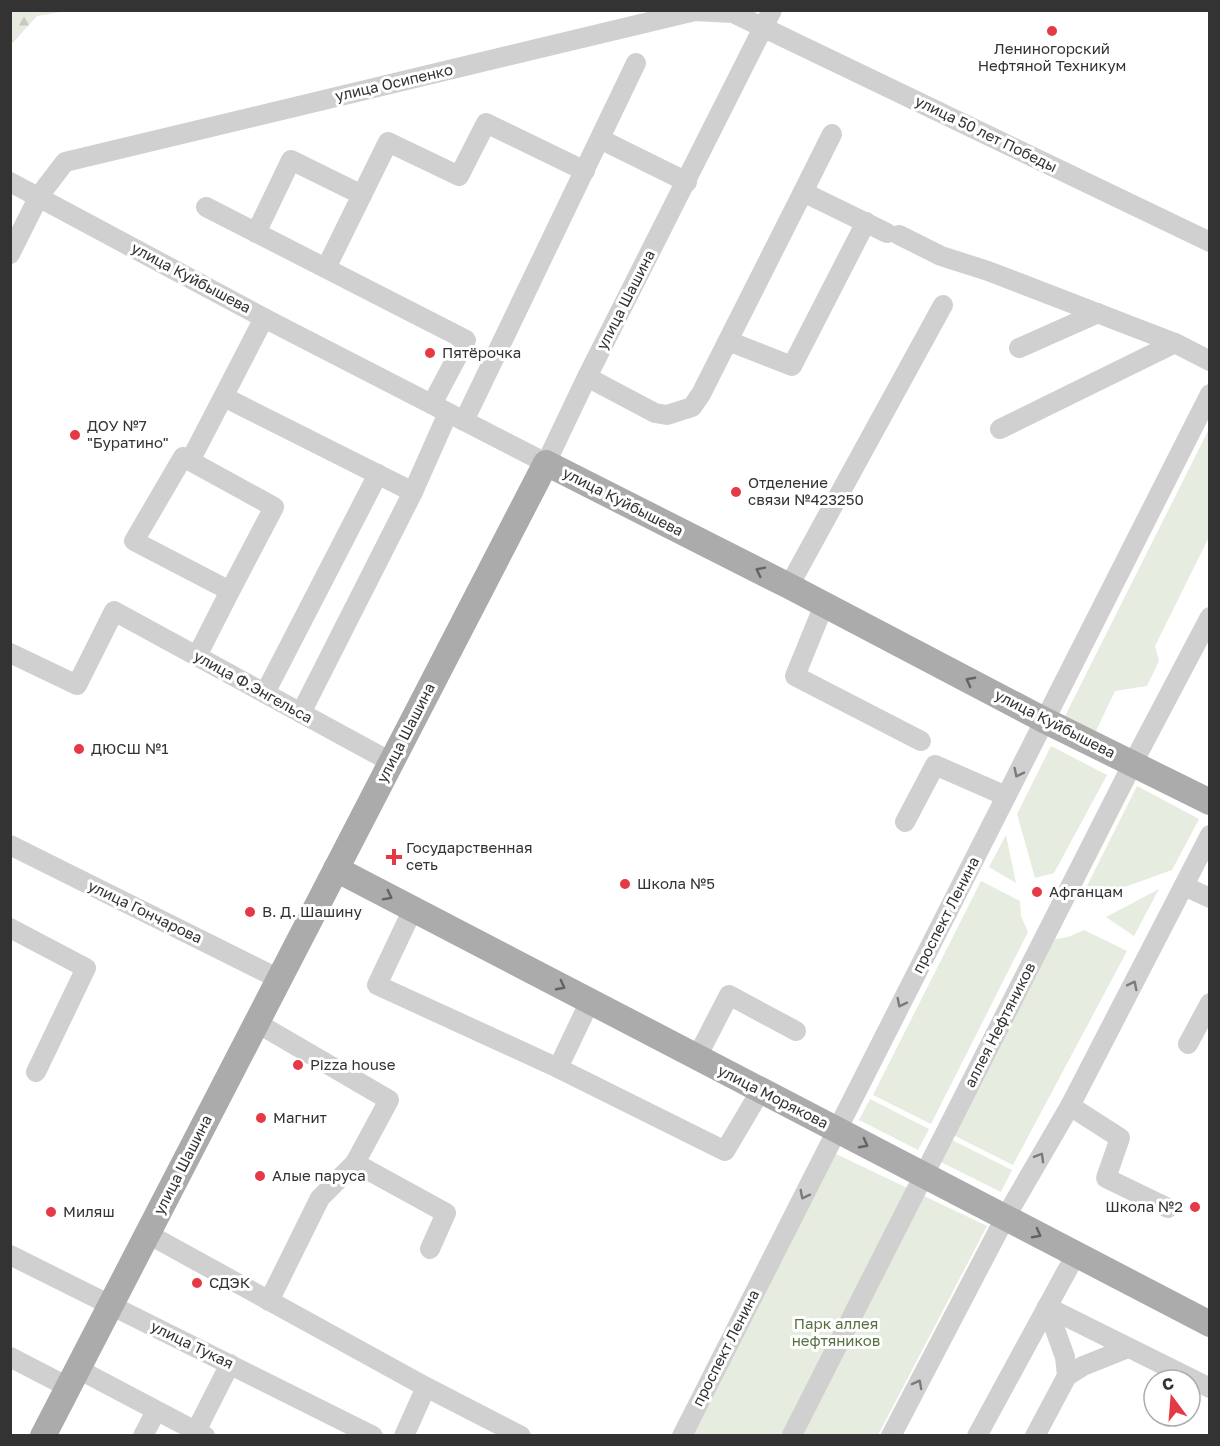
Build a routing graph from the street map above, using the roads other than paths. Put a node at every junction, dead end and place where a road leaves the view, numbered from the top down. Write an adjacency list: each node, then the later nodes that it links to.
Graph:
1 (767, 19): 7 (street, улица Шашина); 10 (street, улица Осипенко); 14 (street, улица 50 лет Победы)
2 (636, 63): 4 (street)
3 (832, 134): 8 (street)
4 (600, 139): 5 (street); 7 (street)
5 (585, 171): 9 (street); 27 (street)
6 (10, 182): 10 (street, улица Куйбышева)
7 (687, 182): 24 (street, улица Шашина)
8 (803, 192): 12 (street); 20 (street)
9 (362, 195): 13 (street); 16 (street)
10 (39, 196): 15 (street, улица Осипенко); 19 (street, улица Куйбышева)
11 (206, 207): 13 (street)
12 (866, 222): 18 (street); 20 (street)
13 (256, 233): 16 (street)
14 (1209, 242)
15 (10, 254)
16 (326, 268): 27 (street)
17 (944, 305): 33 (street)
18 (1098, 313): 21 (street); 22 (street)
19 (264, 318): 26 (street); 27 (street, улица Куйбышева)
20 (728, 341): 24 (street)
21 (1175, 343): 23 (street); 28 (street)
22 (1019, 348)
23 (1209, 361)
24 (587, 377): 30 (street, улица Шашина)
25 (1209, 394): 41 (street, проспект Ленина)
26 (224, 397): 29 (street); 31 (street)
27 (448, 412): 30 (street, улица Куйбышева); 32 (street)
28 (1000, 429)
29 (190, 461): 34 (street); 34 (street)
30 (546, 463): 33 (main road, улица Куйбышева, one-way to 30); 43 (main road, улица Шашина)
31 (378, 474): 32 (street); 39 (street)
32 (413, 492): 40 (street)
33 (789, 586): 35 (main road, улица Куйбышева)
34 (230, 591): 38 (street)
35 (824, 605): 41 (main road, улица Куйбышева, one-way to 35); 42 (street)
36 (1209, 617): 44 (street, аллея Нефтяников)
37 (10, 654): 38 (street, улица Ф.Энгельса)
38 (197, 656): 39 (street, улица Ф.Энгельса)
39 (265, 693): 40 (street, улица Ф.Энгельса)
40 (301, 713): 43 (street, улица Ф.Энгельса)
41 (1044, 720): 44 (main road, улица Куйбышева); 45 (street, проспект Ленина, one-way to 45)
42 (921, 741)
43 (391, 762): 50 (main road, улица Шашина)
44 (1133, 763): 46 (main road, улица Куйбышева); 68 (street, аллея Нефтяников)
45 (1006, 796): 47 (street); 66 (street, проспект Ленина, one-way to 66)
46 (1209, 802)
47 (905, 822)
48 (1209, 835): 51 (street)
49 (13, 851): 55 (street, улица Гончарова)
50 (336, 869): 53 (main road, улица Морякова, one-way to 53); 55 (main road, улица Шашина)
51 (1184, 886): 52 (street); 65 (street, one-way to 51)
52 (1209, 898)
53 (413, 909): 56 (main road, улица Морякова, one-way to 56); 62 (street)
54 (10, 928): 63 (street)
55 (279, 979): 58 (main road, улица Шашина)
56 (590, 1001): 61 (main road, улица Морякова); 62 (street)
57 (1209, 1003): 60 (street)
58 (257, 1023): 67 (street); 71 (main road, улица Шашина)
59 (796, 1031): 61 (street)
60 (1188, 1044)
61 (697, 1057): 64 (main road, улица Морякова)
62 (558, 1068): 64 (street)
63 (36, 1072)
64 (761, 1090): 66 (main road, улица Морякова)
65 (1070, 1106): 69 (street); 70 (street, one-way to 65)
66 (837, 1130): 68 (main road, улица Морякова, one-way to 68); 94 (street, проспект Ленина, one-way to 94)
67 (355, 1163): 72 (street); 75 (street)
68 (924, 1175): 70 (main road, улица Морякова); 88 (street, аллея Нефтяников)
69 (1168, 1208)
70 (1005, 1218): 73 (main road, улица Морякова, one-way to 73); 95 (street, one-way to 70)
71 (148, 1234): 75 (street); 76 (main road, улица Шашина)
72 (430, 1249)
73 (1076, 1254): 77 (street); 78 (main road, улица Морякова)
74 (10, 1255): 76 (street, улица Тукая)
75 (269, 1301): 84 (street)
76 (111, 1305): 81 (street, улица Тукая); 83 (main road, улица Шашина)
77 (1047, 1307): 79 (street); 82 (street); 96 (street)
78 (1209, 1324)
79 (1128, 1348): 82 (street); 85 (street)
80 (10, 1357): 83 (street)
81 (230, 1364): 87 (street); 91 (street, улица Тукая)
82 (1067, 1376): 97 (street)
83 (73, 1378): 86 (street); 89 (main road, улица Шашина)
84 (426, 1387): 92 (street); 93 (street)
85 (1209, 1388)
86 (156, 1411): 87 (street); 90 (street)
87 (201, 1433)
88 (792, 1435)
89 (43, 1436)
90 (143, 1436)
91 (373, 1436)
92 (404, 1436)
93 (521, 1436)
94 (682, 1436)
95 (891, 1436)
96 (977, 1436)
97 (1035, 1436)

